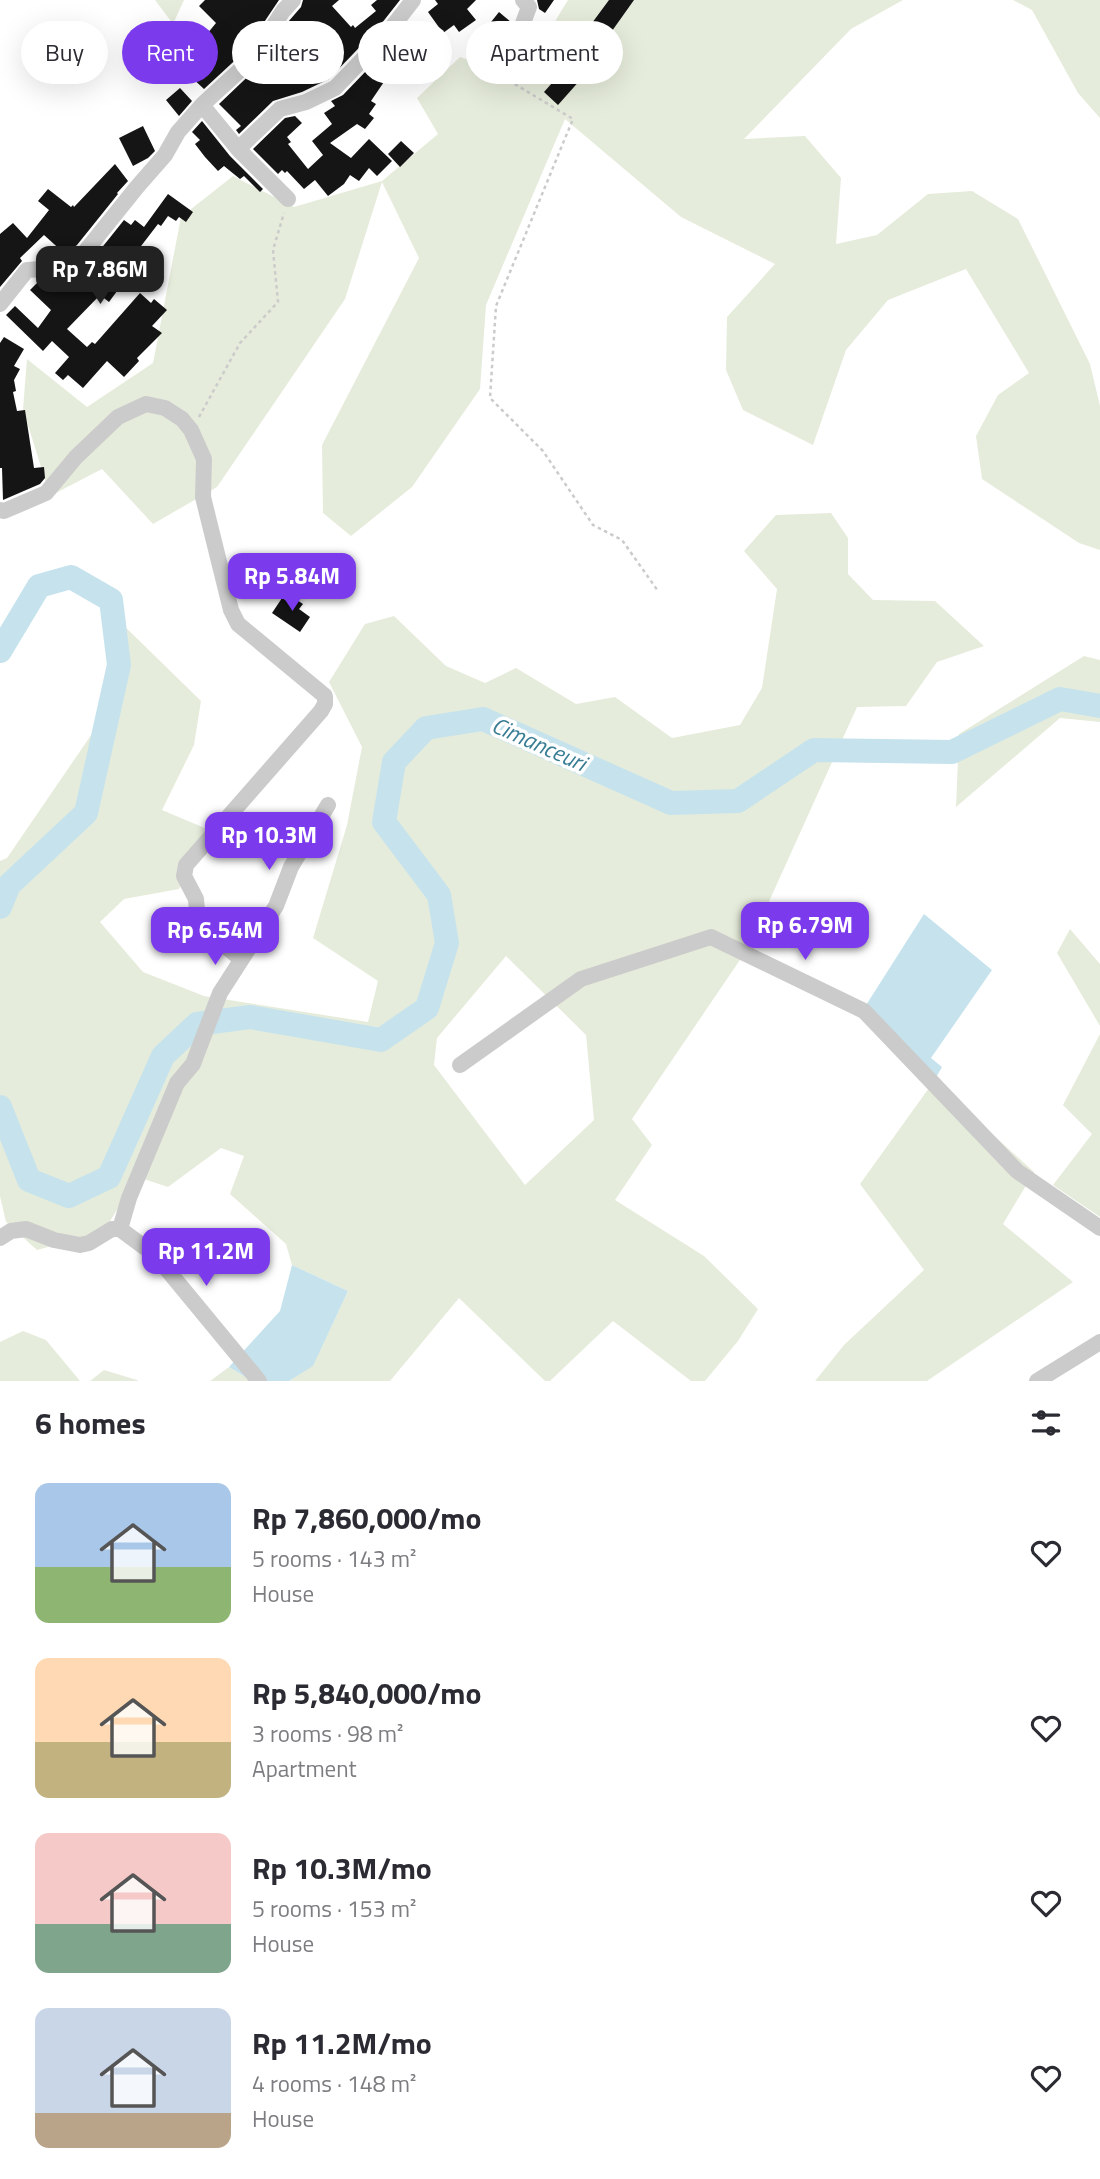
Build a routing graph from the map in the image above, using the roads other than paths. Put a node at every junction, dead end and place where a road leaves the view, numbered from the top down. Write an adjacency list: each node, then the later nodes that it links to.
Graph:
1 (293, 0): 5 (street)
2 (413, 0): 6 (street)
3 (523, 0): 4 (street)
4 (524, 21)
5 (202, 105): 6 (street); 8 (street)
6 (238, 149): 7 (street)
7 (288, 199)
8 (0, 304)
9 (0, 510): 11 (street)
10 (328, 805): 11 (street)
11 (241, 959): 13 (street)
12 (460, 1065): 14 (street)
13 (120, 1228): 15 (street); 17 (street)
14 (1100, 1228)
15 (4, 1229)
16 (1100, 1342): 18 (street)
17 (259, 1381)
18 (1037, 1381)

